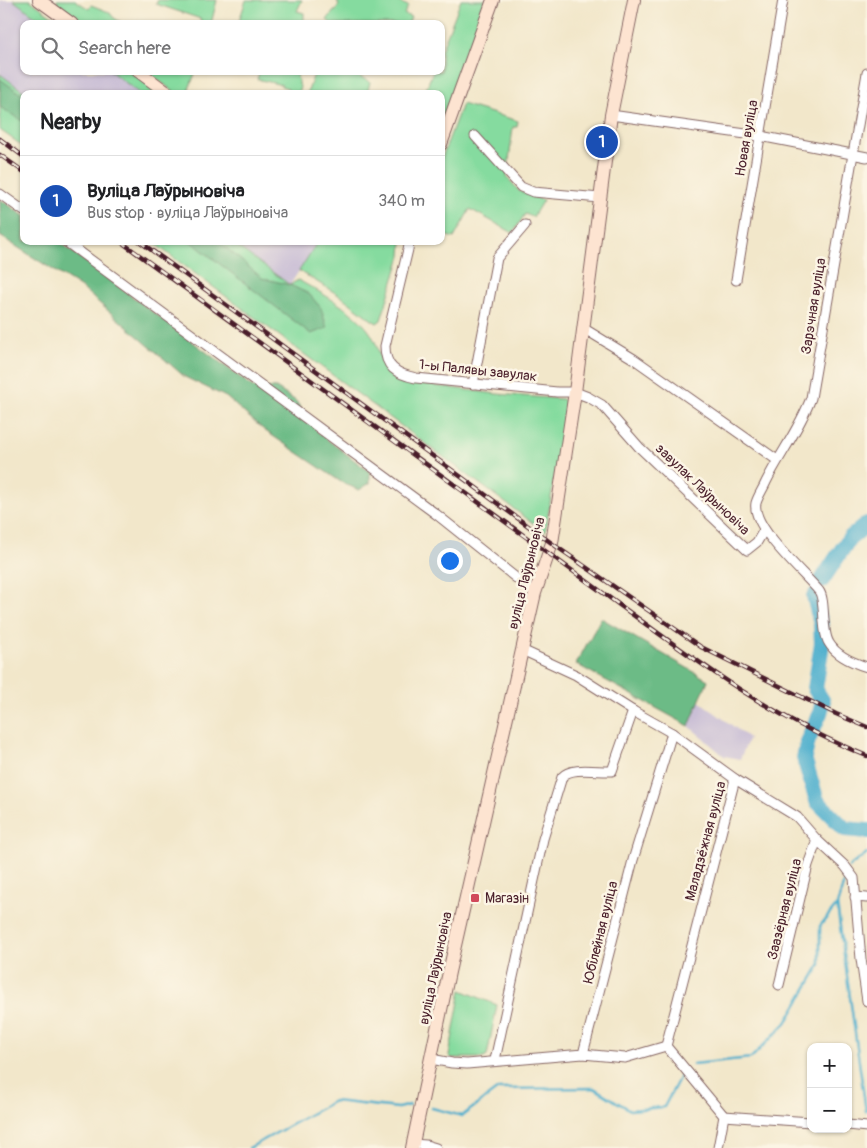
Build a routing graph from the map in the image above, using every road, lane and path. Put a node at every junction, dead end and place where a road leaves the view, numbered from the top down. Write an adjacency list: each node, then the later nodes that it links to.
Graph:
1 (39, 0): 5 (main road)
2 (493, 0): 10 (main road)
3 (634, 0): 9 (main road, вуліца Лаўрыновіча)
4 (783, 0): 12 (street, Новая вуліца)
5 (66, 20)
6 (867, 73): 13 (street, Зарэчная вуліца)
7 (143, 75): 8 (main road)
8 (164, 90)
9 (611, 114): 12 (street); 16 (main road, вуліца Лаўрыновіча)
10 (445, 133)
11 (475, 136): 16 (street)
12 (760, 136): 13 (street); 21 (street, Новая вуліца)
13 (853, 154): 14 (street); 25 (street, Зарэчная вуліца)
14 (867, 157)
15 (0, 194): 17 (street)
16 (600, 198): 22 (main road, вуліца Лаўрыновіча)
17 (20, 208)
18 (524, 225): 23 (street)
19 (70, 245): 27 (street)
20 (409, 245): 23 (street, 1-ы Палявы завулак)
21 (736, 280)
22 (583, 328): 24 (main road, вуліца Лаўрыновіча); 25 (street)
23 (473, 384): 24 (street, 1-ы Палявы завулак)
24 (575, 392): 26 (street, завулак Лаўрыновіча); 27 (main road, вуліца Лаўрыновіча)
25 (777, 460): 26 (street, Зарэчная вуліца)
26 (764, 530): 29 (street, завулак Лаўрыновіча)
27 (535, 593): 28 (main road, вуліца Лаўрыновіча)
28 (522, 650): 30 (street); 40 (main road, вуліца Лаўрыновіча)
29 (867, 667)
30 (633, 711): 31 (street); 41 (street)
31 (672, 733): 32 (street); 39 (street, Юбілейная вуліца)
32 (735, 779): 33 (street, Маладзёжная вуліца); 38 (street, Маладзёжная вуліца)
33 (817, 840): 34 (street, Маладзёжная вуліца); 36 (street, Заазёрная вуліца)
34 (855, 897): 35 (street); 37 (street)
35 (867, 898)
36 (779, 984)
37 (867, 1001)
38 (666, 1046): 39 (street); 42 (street)
39 (583, 1054): 41 (street)
40 (430, 1059): 41 (street); 46 (main road, вуліца Лаўрыновіча)
41 (495, 1060)
42 (724, 1116): 43 (street); 48 (street)
43 (807, 1122)
44 (852, 1125): 45 (street)
45 (867, 1127)
46 (412, 1146): 47 (street)
47 (436, 1148)
48 (718, 1148)

